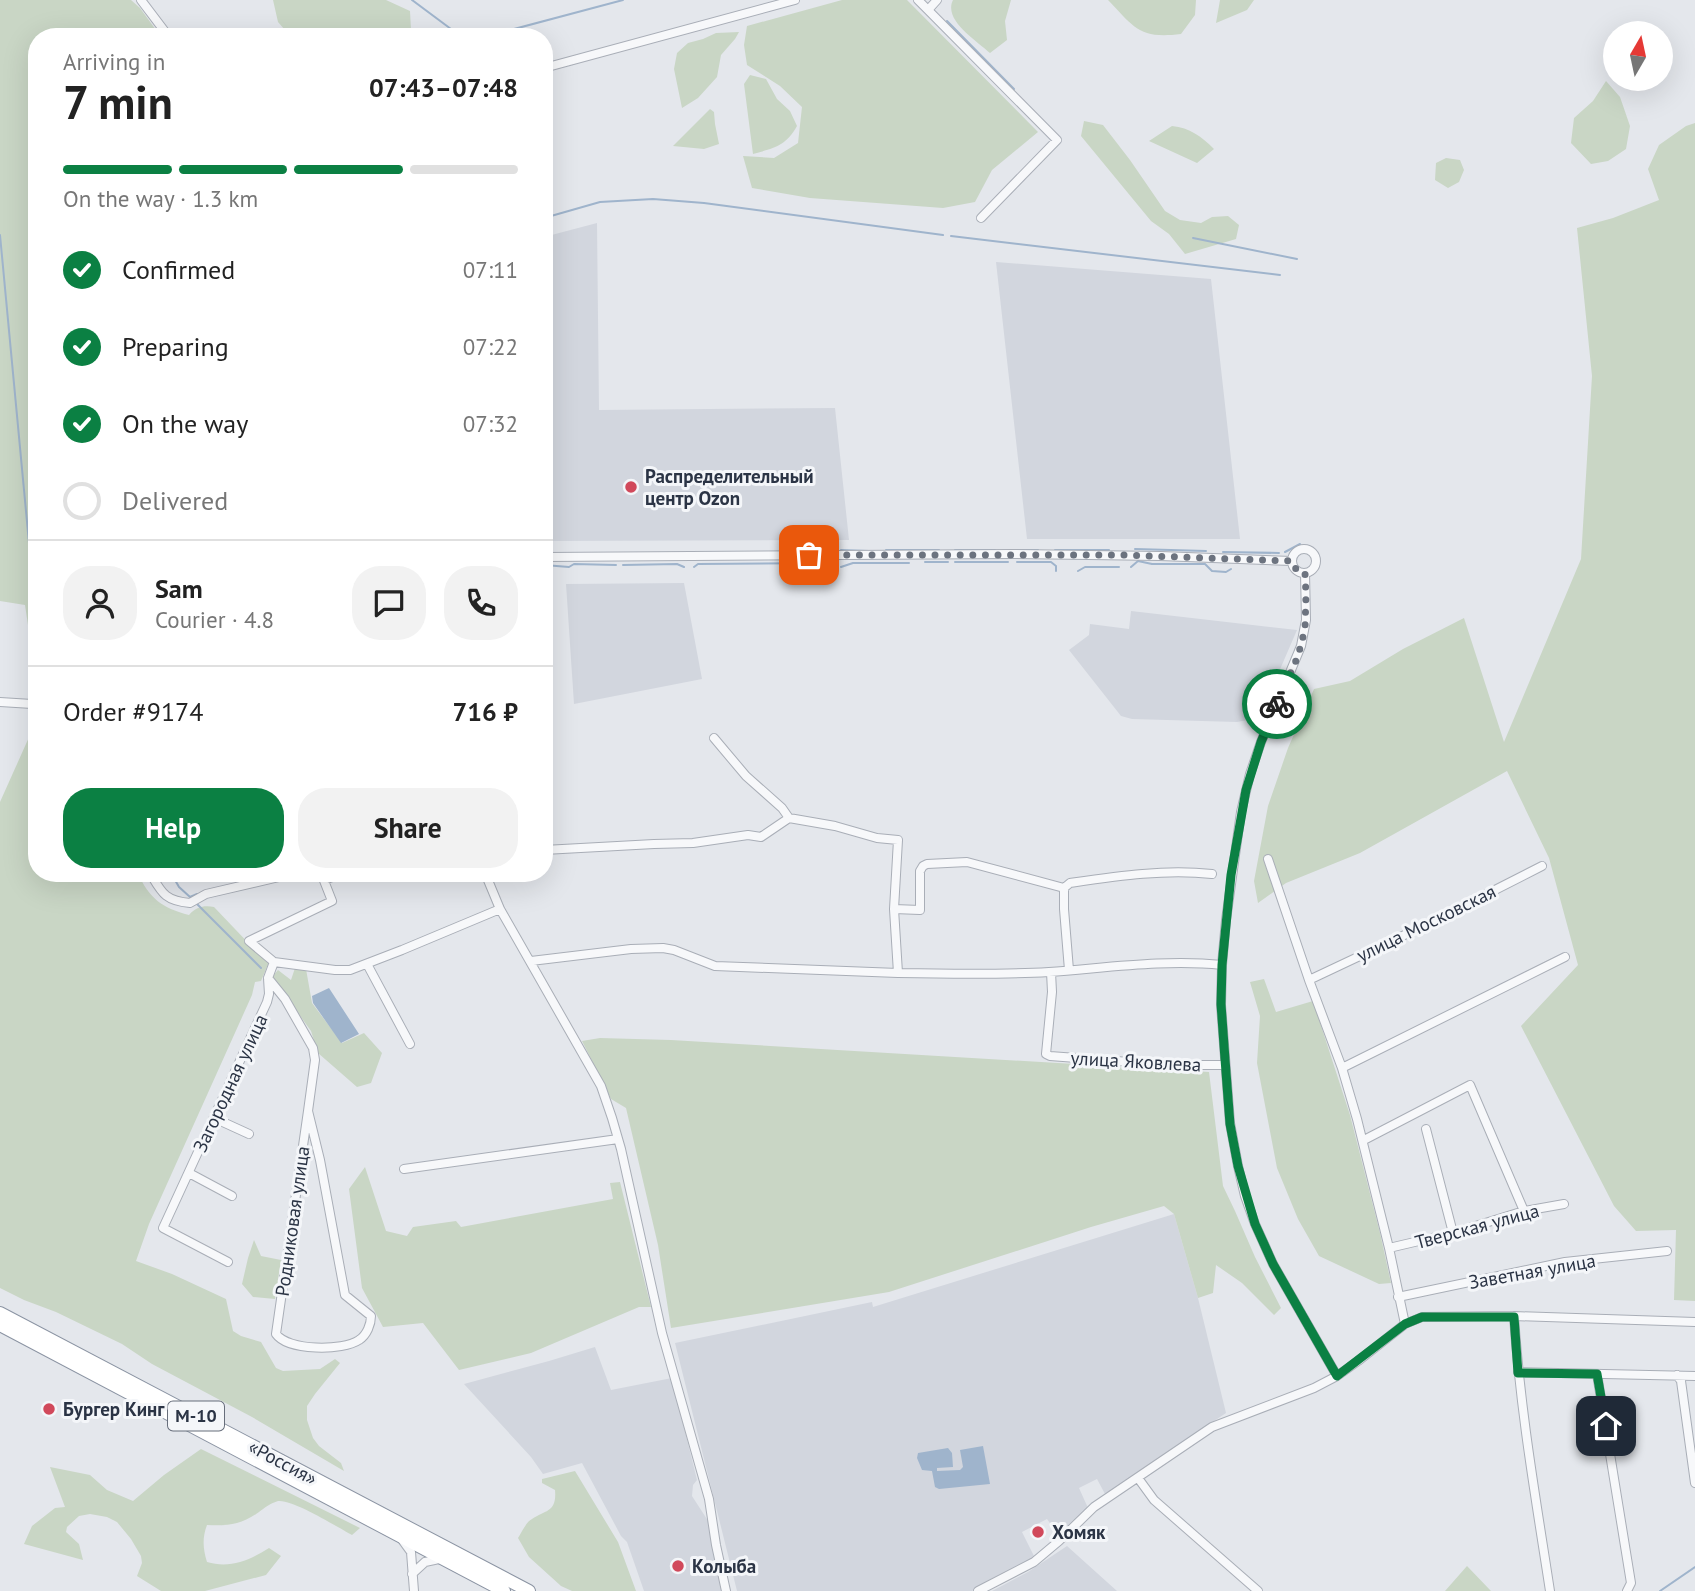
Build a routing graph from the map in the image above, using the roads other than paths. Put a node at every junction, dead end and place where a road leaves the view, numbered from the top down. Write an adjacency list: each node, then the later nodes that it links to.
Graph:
1 (141, 0): 6 (street)
2 (795, 0): 7 (street)
3 (918, 0): 5 (street)
4 (937, 0): 5 (street)
5 (928, 9): 8 (street)
6 (162, 28)
7 (553, 66)
8 (981, 218)
9 (1310, 539): 10 (street)
10 (1306, 550): 12 (street); 13 (street)
11 (553, 557): 12 (street)
12 (1292, 561): 15 (street)
13 (1316, 561): 14 (street); 15 (street)
14 (1325, 562)
15 (1305, 573): 35 (street)
16 (0, 702): 17 (street)
17 (28, 704)
18 (714, 737): 19 (street)
19 (789, 818): 20 (street); 30 (street)
20 (553, 850)
21 (1268, 859): 40 (street)
22 (1542, 866): 40 (street, улица Московская)
23 (1212, 874): 28 (street)
24 (155, 882): 25 (street)
25 (257, 882)
26 (325, 882): 33 (street)
27 (489, 882): 29 (street)
28 (1064, 888): 30 (street); 36 (street)
29 (500, 908): 32 (street); 34 (street)
30 (894, 909): 38 (street)
31 (1565, 957): 43 (street)
32 (531, 961): 38 (street); 48 (street)
33 (274, 962): 34 (street); 39 (street, Загородная улица)
34 (367, 964): 41 (street)
35 (1222, 965): 36 (street); 42 (street)
36 (1069, 970): 37 (street)
37 (1051, 972): 38 (street); 42 (street, улица Яковлева)
38 (898, 973)
39 (268, 978): 44 (street, Родниковая улица); 45 (street, Загородная улица)
40 (1309, 980): 43 (street)
41 (410, 1044)
42 (1225, 1065): 68 (street)
43 (1342, 1068): 49 (street)
44 (308, 1111): 44 (street, Родниковая улица)
45 (214, 1118): 47 (street); 51 (street, Загородная улица)
46 (1426, 1129): 55 (street)
47 (249, 1134)
48 (618, 1139): 50 (street); 79 (street)
49 (1364, 1140): 54 (street); 56 (street)
50 (404, 1169)
51 (189, 1173): 52 (street); 58 (street, Загородная улица)
52 (232, 1196)
53 (1564, 1204): 54 (street, Тверская улица)
54 (1524, 1211): 55 (street, Тверская улица)
55 (1453, 1233): 56 (street, Тверская улица)
56 (1389, 1248): 59 (street)
57 (1667, 1251): 59 (street, Заветная улица)
58 (228, 1262)
59 (1398, 1297): 63 (street)
60 (0, 1313): 78 (highway, «Россия» / М-10)
61 (1514, 1317): 62 (street); 63 (street); 65 (street)
62 (1695, 1322)
63 (1405, 1324): 68 (street)
64 (0, 1325): 72 (highway, «Россия» / М-10)
65 (1518, 1373): 66 (street); 82 (street)
66 (1597, 1374): 67 (street); 75 (street)
67 (1677, 1375): 69 (street); 71 (street)
68 (1337, 1376): 70 (street)
69 (1695, 1376)
70 (1138, 1478): 80 (street); 81 (street)
71 (1695, 1483)
72 (396, 1534): 73 (highway, «Россия» / М-10); 74 (street)
73 (446, 1561): 74 (street); 77 (highway, «Россия» / М-10)
74 (412, 1574): 76 (street)
75 (1629, 1587)
76 (414, 1591)
77 (504, 1591)
78 (529, 1591)
79 (726, 1591)
80 (978, 1591)
81 (1258, 1591)
82 (1550, 1591)

